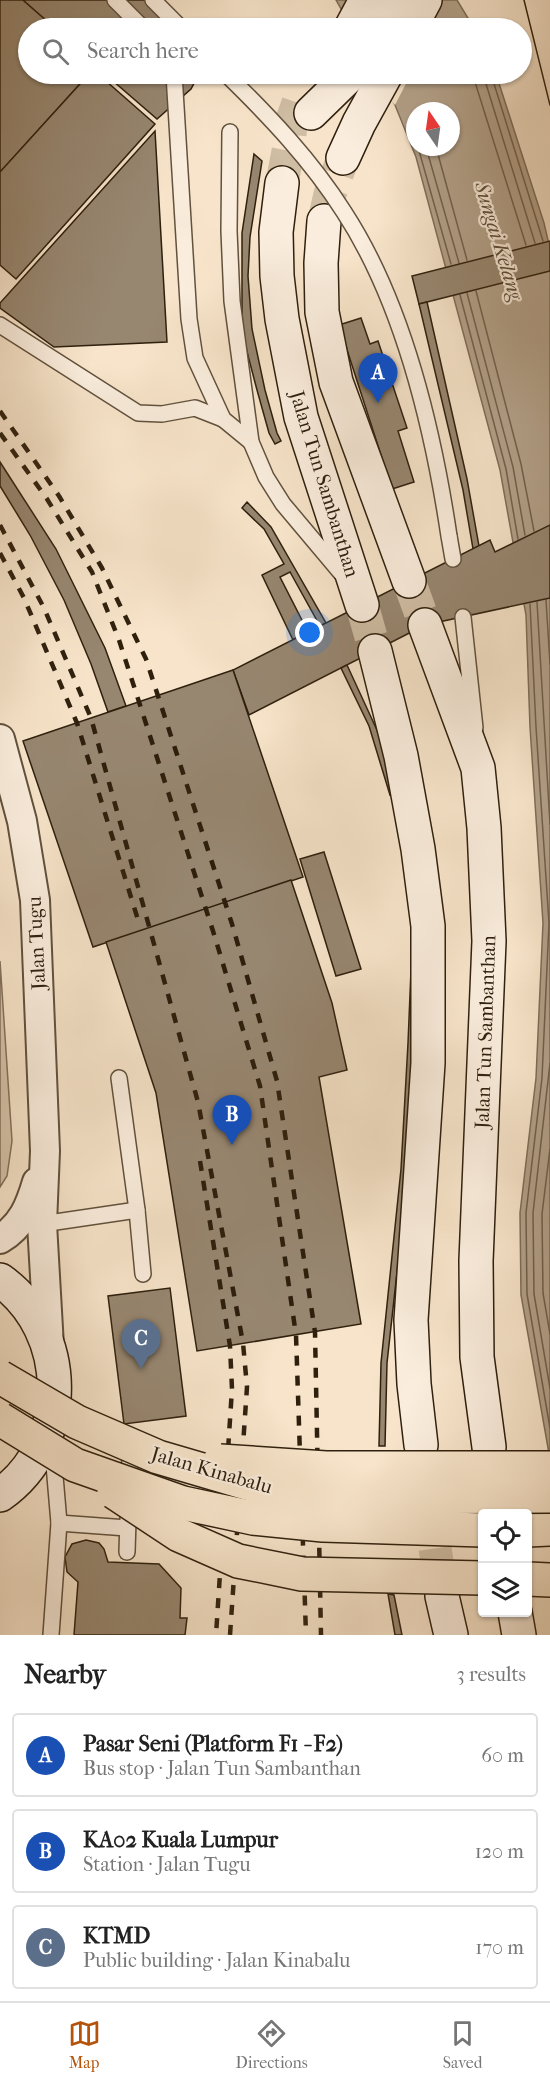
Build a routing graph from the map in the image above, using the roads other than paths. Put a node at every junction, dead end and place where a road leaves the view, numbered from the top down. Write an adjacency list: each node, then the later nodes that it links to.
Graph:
1 (115, 0): 6 (lane)
2 (153, 0): 7 (lane)
3 (366, 0): 8 (main road)
4 (399, 0): 9 (main road)
5 (424, 0): 10 (main road)
6 (133, 18)
7 (171, 18)
8 (356, 18)
9 (387, 18)
10 (415, 18)
11 (175, 84): 21 (lane)
12 (236, 84): 23 (lane, bridge)
13 (309, 84): 14 (main road)
14 (360, 84)
15 (370, 84): 17 (main road)
16 (224, 135): 22 (lane)
17 (343, 158)
18 (282, 183): 25 (main road, Jalan Tun Sambanthan)
19 (324, 221): 24 (main road, Jalan Tun Sambanthan)
20 (0, 325): 21 (lane)
21 (223, 419): 22 (lane)
22 (251, 442): 25 (lane)
23 (453, 559)
24 (409, 581)
25 (362, 600)
26 (463, 617): 30 (lane)
27 (425, 626): 30 (main road, Jalan Tun Sambanthan)
28 (375, 651): 42 (main road)
29 (0, 739): 32 (street, Jalan Tugu)
30 (478, 768): 43 (main road, Jalan Tun Sambanthan)
31 (118, 1078): 33 (lane)
32 (45, 1151): 34 (street, Jalan Tugu); 35 (street, Jalan Tugu)
33 (136, 1210): 34 (lane); 36 (lane)
34 (42, 1224): 38 (street, Jalan Tugu)
35 (0, 1239)
36 (143, 1274)
37 (0, 1280): 38 (main road)
38 (50, 1348): 41 (main road)
39 (0, 1377): 44 (highway, Jalan Kinabalu, bridge)
40 (0, 1419): 45 (highway, Jalan Kinabalu, bridge)
41 (51, 1424): 47 (main road); 49 (lane)
42 (421, 1446)
43 (489, 1448)
44 (144, 1456): 46 (highway, bridge); 48 (highway, Jalan Kinabalu, bridge); 50 (lane)
45 (75, 1465): 51 (highway, Jalan Kinabalu, bridge); 55 (highway, bridge)
46 (550, 1468)
47 (0, 1495)
48 (550, 1496)
49 (59, 1523): 50 (lane); 59 (lane)
50 (128, 1528): 54 (lane)
51 (478, 1530)
52 (532, 1530): 53 (highway)
53 (550, 1530)
54 (126, 1552)
55 (478, 1578)
56 (532, 1579): 57 (highway)
57 (550, 1580)
58 (516, 1617): 60 (main road)
59 (51, 1635)
60 (519, 1635)

